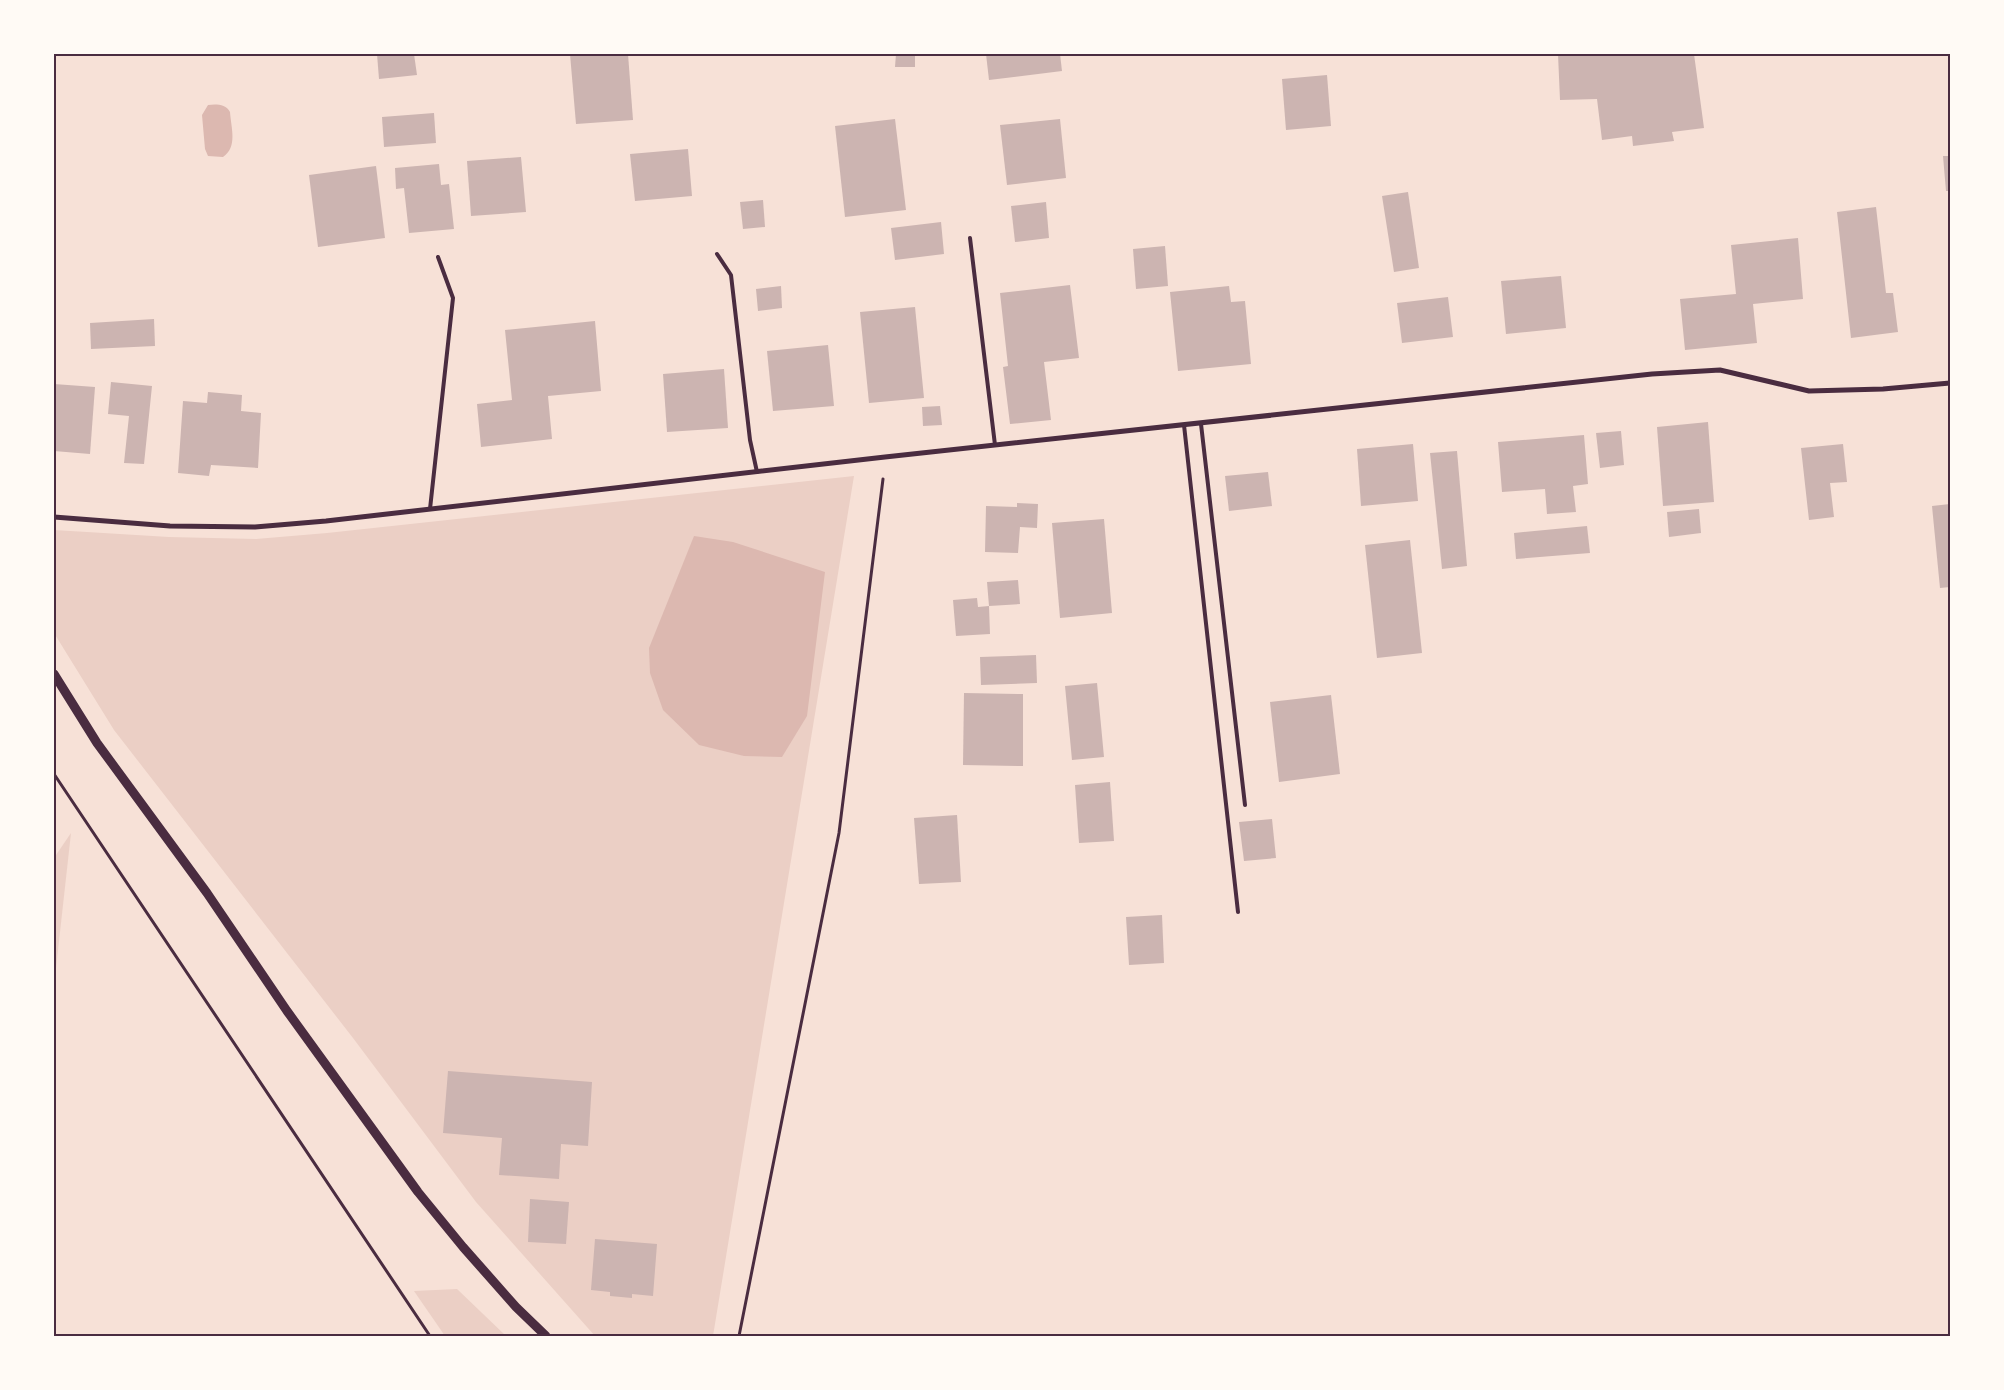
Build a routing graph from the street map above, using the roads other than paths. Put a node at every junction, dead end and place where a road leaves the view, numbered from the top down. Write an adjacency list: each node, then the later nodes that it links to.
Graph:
1 (970, 238): 7 (lane)
2 (717, 254): 8 (lane)
3 (438, 257): 9 (lane)
4 (1950, 383): 5 (street)
5 (1201, 424): 6 (street); 12 (lane)
6 (1184, 425): 7 (street); 13 (lane)
7 (995, 445): 8 (street)
8 (757, 472): 9 (street)
9 (430, 509): 10 (street)
10 (54, 517)
11 (54, 674): 14 (street)
12 (1245, 805)
13 (1238, 912)
14 (546, 1336)

